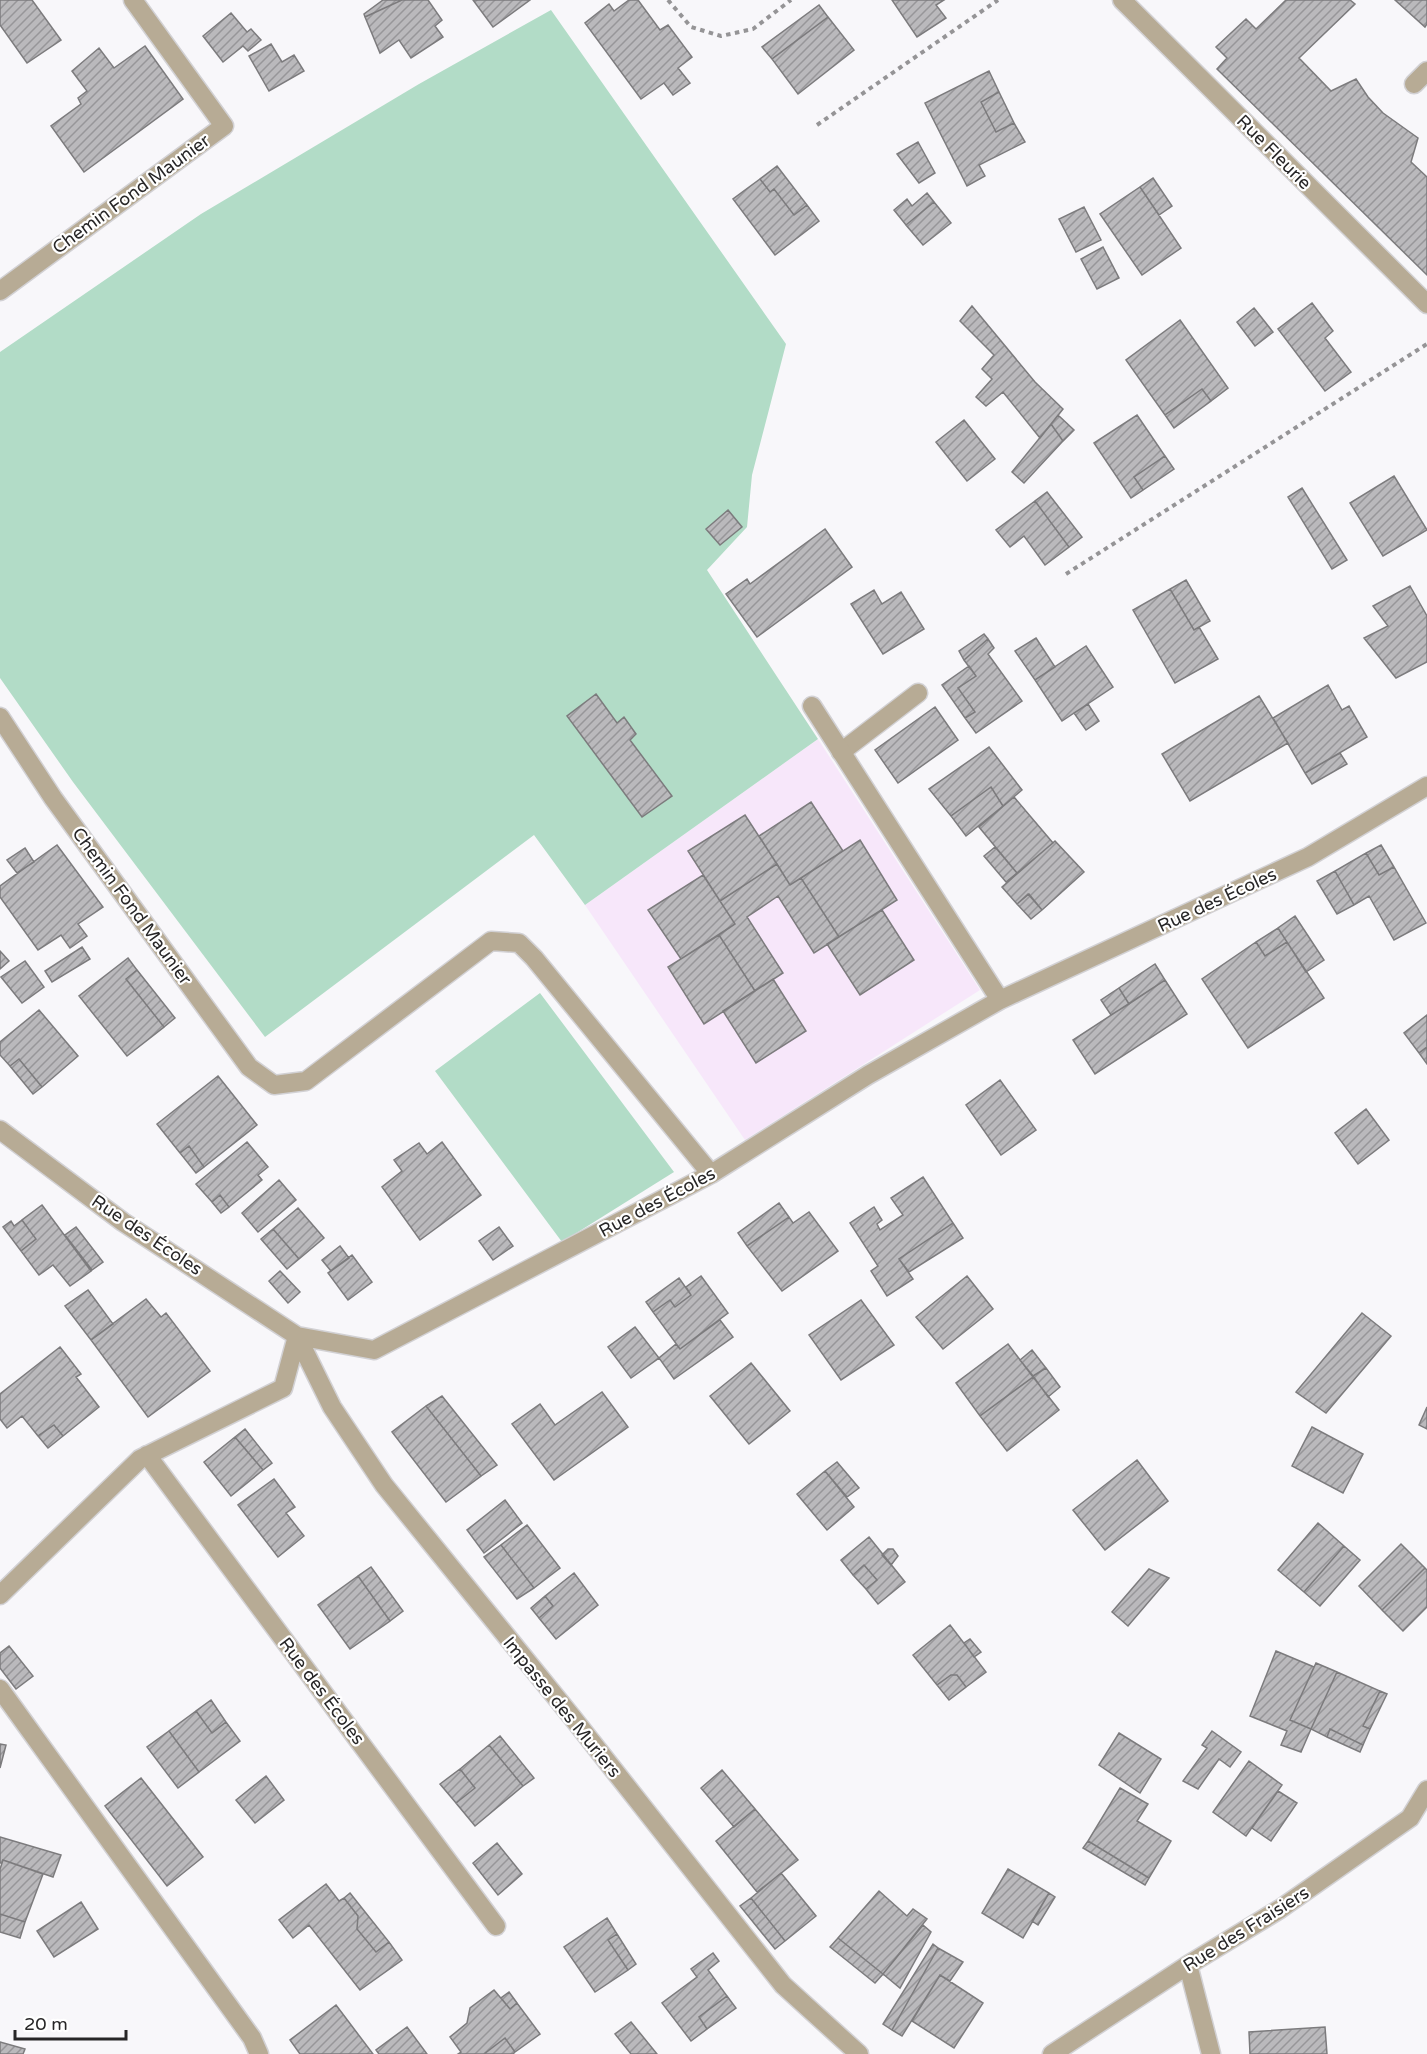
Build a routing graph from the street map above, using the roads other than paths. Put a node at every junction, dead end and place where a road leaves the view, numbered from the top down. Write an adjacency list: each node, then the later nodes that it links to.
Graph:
1 (133, 0): 5 (street, Chemin Fond Maunier)
2 (1122, 0): 6 (street, Rue Fleurie)
3 (1427, 70): 4 (street)
4 (1414, 84)
5 (0, 291)
6 (1427, 304)
7 (918, 693): 10 (street)
8 (812, 706): 10 (street)
9 (0, 717): 14 (street, Chemin Fond Maunier)
10 (841, 752): 12 (street)
11 (1427, 786): 12 (street, Rue des Écoles)
12 (999, 1000): 14 (street, Rue des Écoles)
13 (0, 1130): 15 (street, Rue des Écoles)
14 (711, 1174): 15 (street, Rue des Écoles)
15 (297, 1336): 16 (street); 23 (street, Impasse des Muriers)
16 (147, 1455): 17 (street); 20 (street, Rue des Écoles)
17 (0, 1595)
18 (0, 1689): 22 (street)
19 (1427, 1790): 21 (street, Rue des Fraisiers)
20 (496, 1926)
21 (1188, 1965): 24 (street, Rue des Fraisiers); 25 (street)
22 (259, 2054)
23 (860, 2054)
24 (1052, 2054)
25 (1210, 2054)

